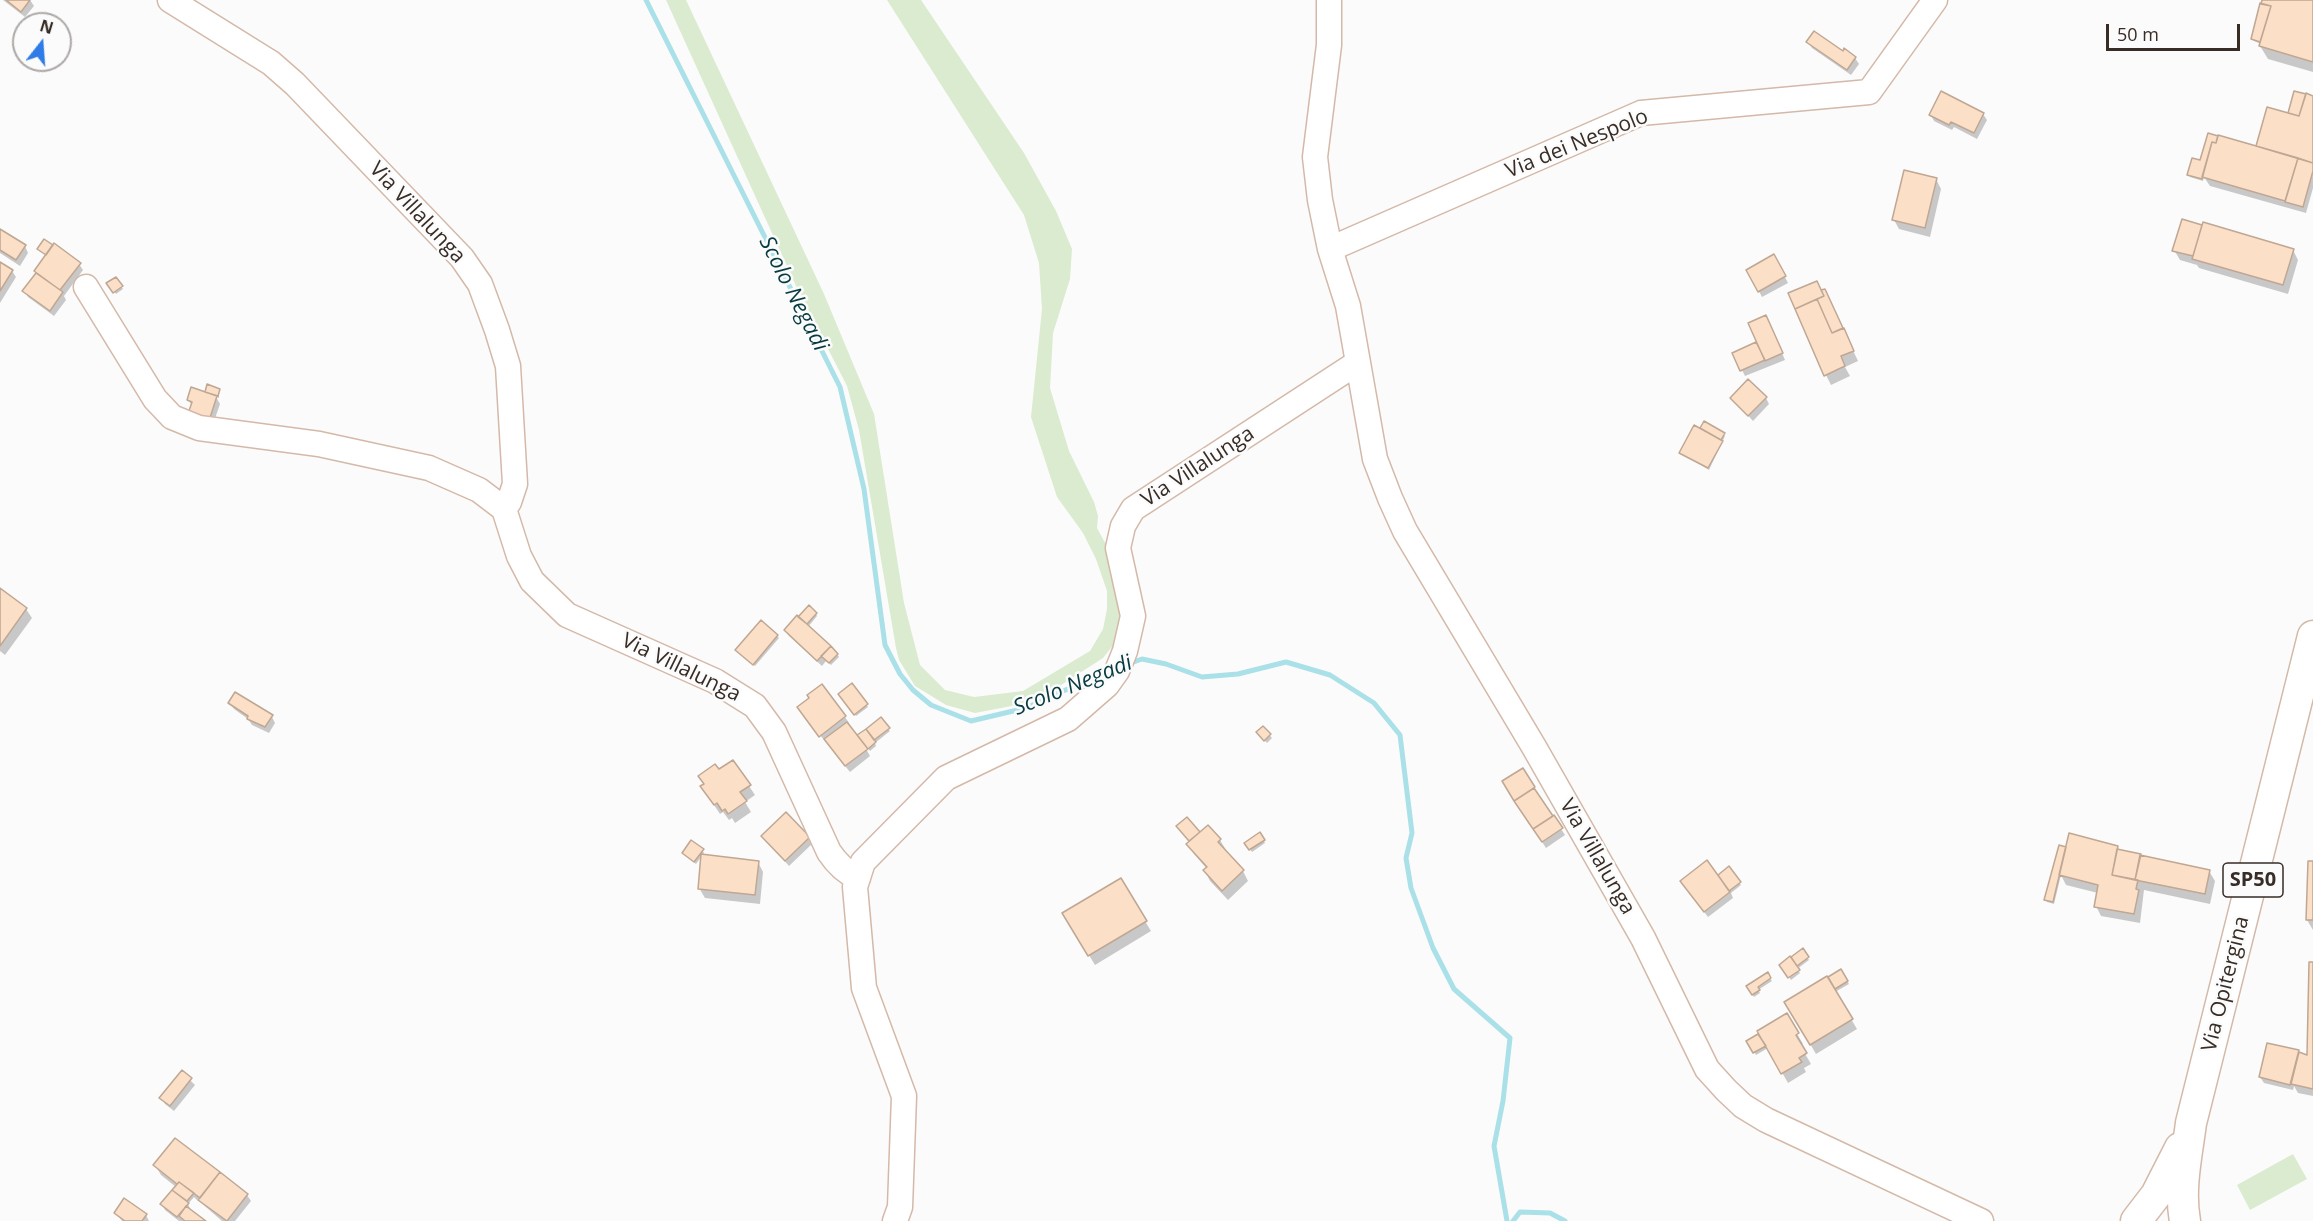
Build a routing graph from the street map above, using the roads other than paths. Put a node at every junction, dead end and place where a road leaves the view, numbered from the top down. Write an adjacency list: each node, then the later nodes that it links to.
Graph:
1 (170, 0): 7 (street, Via Villalunga)
2 (1329, 0): 4 (street, Via Villalunga)
3 (1935, 0): 4 (street, Via dei Nespolo)
4 (1330, 249): 6 (street, Via Villalunga)
5 (86, 287): 7 (street)
6 (1357, 363): 9 (street, Via Villalunga); 12 (street, Via Villalunga)
7 (504, 509): 9 (street, Via Villalunga)
8 (2313, 636): 10 (main road, Via Opitergina / SP50)
9 (858, 878): 11 (street, Via Villalunga)
10 (2191, 1123): 13 (main road, Via Opitergina / SP50); 14 (main road, Via Opitergina / SP50)
11 (896, 1221)
12 (1981, 1221)
13 (2136, 1221)
14 (2185, 1221)

